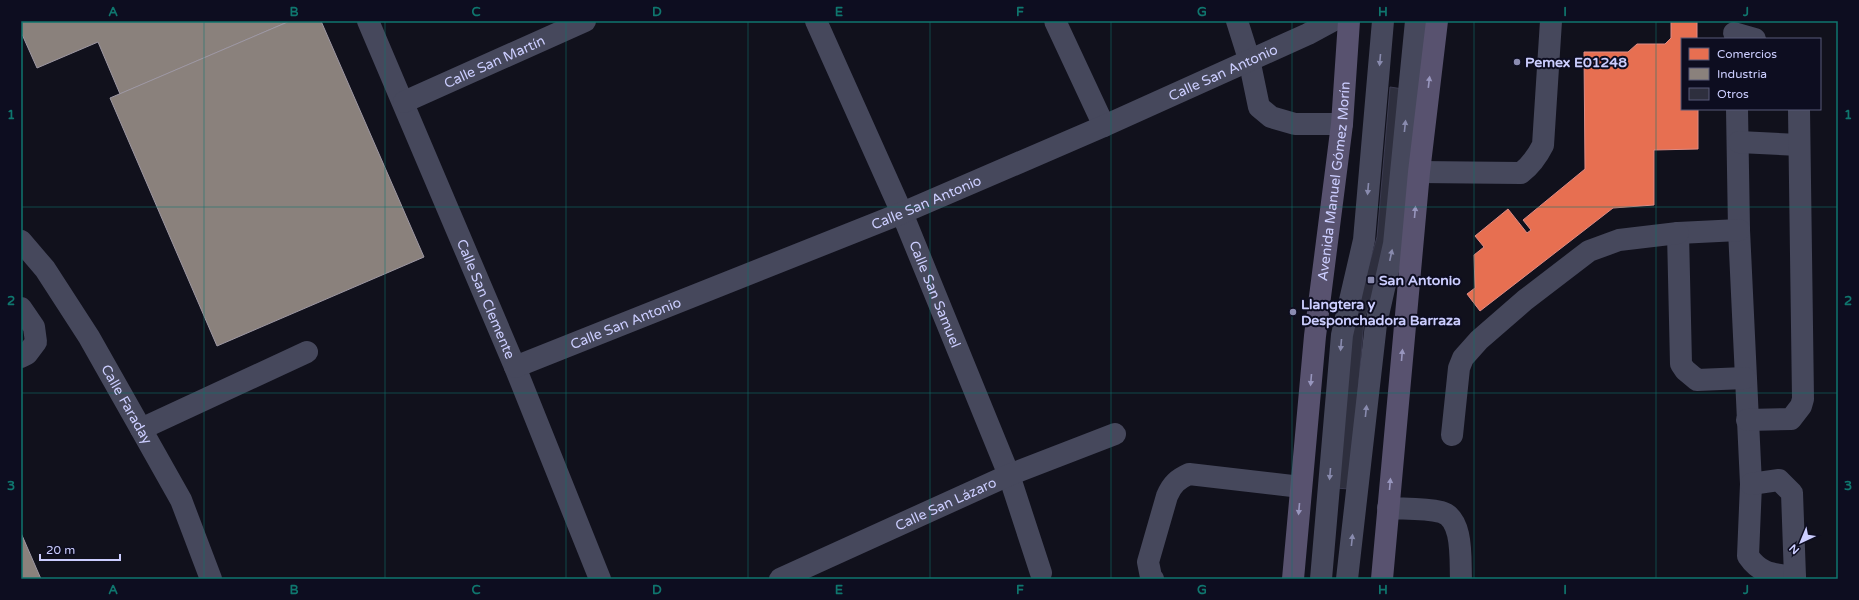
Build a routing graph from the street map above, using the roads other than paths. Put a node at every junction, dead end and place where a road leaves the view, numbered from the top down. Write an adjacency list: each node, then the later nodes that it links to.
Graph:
1 (368, 21): 15 (street, Calle San Clemente)
2 (585, 21): 15 (street, Calle San Martín)
3 (816, 21): 23 (street, Calle San Samuel)
4 (1055, 21): 19 (street)
5 (1237, 21): 14 (street)
6 (1332, 21): 14 (street, Calle San Antonio)
7 (1349, 21): 18 (main road, Avenida Manuel Gómez Morín)
8 (1383, 21): 47 (street, one-way to 47)
9 (1416, 21): 48 (street, one-way to 9)
10 (1437, 21): 22 (main road, one-way to 10)
11 (1551, 21): 22 (street)
12 (1734, 31): 13 (street)
13 (1752, 38)
14 (1249, 59): 18 (street); 19 (street, Calle San Antonio)
15 (404, 102): 30 (street, Calle San Clemente)
16 (1738, 110): 20 (street)
17 (1799, 110): 21 (street)
18 (1342, 124): 38 (main road, Avenida Manuel Gómez Morín, one-way to 38)
19 (1104, 126): 23 (street, Calle San Antonio)
20 (1739, 142): 21 (street); 24 (street)
21 (1799, 145): 32 (street)
22 (1419, 172): 39 (main road, one-way to 22)
23 (902, 213): 30 (street, Calle San Antonio); 36 (street, Calle San Samuel)
24 (1739, 230): 25 (street); 31 (street)
25 (1678, 233): 31 (street); 35 (street)
26 (21, 241): 33 (street, Calle Faraday)
27 (21, 308): 29 (street)
28 (307, 352): 33 (street)
29 (21, 357)
30 (515, 367): 43 (street, Calle San Clemente)
31 (1745, 378): 32 (street)
32 (1747, 420): 37 (street)
33 (141, 429): 42 (street, Calle Faraday)
34 (1115, 434): 36 (street, Calle San Lázaro)
35 (1452, 435)
36 (1009, 475): 40 (street, Calle San Samuel); 44 (street, Calle San Lázaro)
37 (1752, 484): 41 (street); 41 (street)
38 (1301, 486): 45 (street); 46 (main road, Avenida Manuel Gómez Morín, one-way to 46)
39 (1388, 508): 49 (main road); 50 (street)
40 (1040, 572)
41 (1795, 578)
42 (211, 579)
43 (600, 579)
44 (780, 579)
45 (1153, 579)
46 (1293, 579)
47 (1321, 579)
48 (1347, 579)
49 (1382, 579)
50 (1461, 579)

